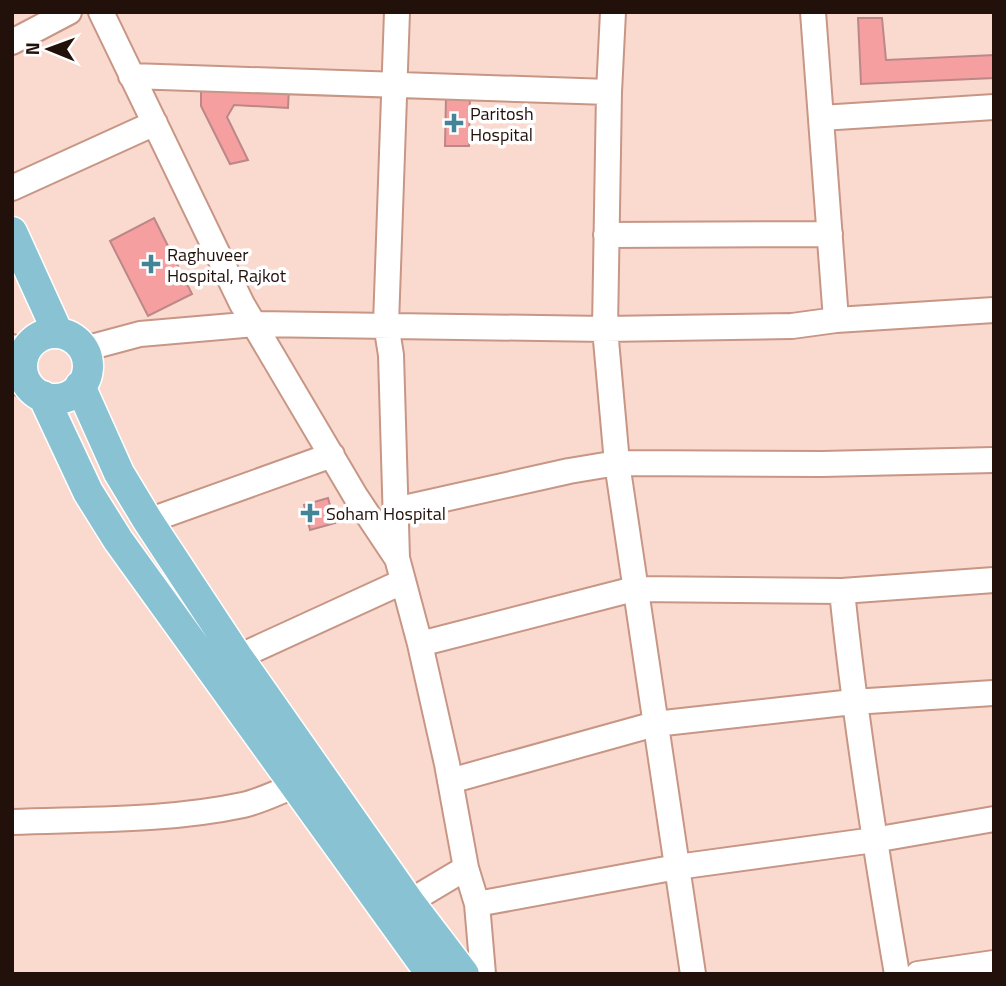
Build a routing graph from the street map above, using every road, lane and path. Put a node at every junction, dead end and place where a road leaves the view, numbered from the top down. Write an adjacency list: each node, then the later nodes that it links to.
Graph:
1 (69, 12): 6 (street)
2 (100, 12): 7 (street)
3 (397, 12): 8 (street)
4 (613, 12): 9 (street)
5 (813, 12): 11 (street)
6 (12, 42)
7 (131, 76): 8 (street); 12 (street)
8 (396, 86): 9 (street); 21 (street)
9 (609, 92): 16 (street)
10 (994, 107): 11 (street)
11 (821, 118): 15 (street)
12 (155, 123): 13 (street); 20 (street)
13 (12, 188)
14 (12, 232): 23 (main road)
15 (830, 234): 16 (street); 19 (street)
16 (606, 235): 22 (street)
17 (12, 266): 23 (main road)
18 (994, 310): 19 (street)
19 (836, 320): 22 (street)
20 (256, 324): 21 (street); 24 (street); 27 (street)
21 (386, 324): 22 (street); 30 (street)
22 (605, 329): 29 (street)
23 (34, 342): 24 (main road); 26 (main road)
24 (84, 349): 25 (main road)
25 (80, 386): 26 (main road); 31 (main road)
26 (29, 388): 38 (main road)
27 (332, 455): 31 (street); 32 (street)
28 (994, 460): 29 (street)
29 (617, 463): 30 (street); 34 (street)
30 (395, 510): 32 (street)
31 (148, 522): 37 (main road)
32 (399, 570): 36 (street); 37 (street)
33 (994, 580): 35 (street)
34 (634, 589): 35 (street); 36 (street); 41 (street)
35 (842, 591): 40 (street)
36 (421, 644): 42 (street)
37 (237, 656): 38 (street); 50 (main road)
38 (211, 671): 43 (main road)
39 (993, 693): 40 (street)
40 (853, 702): 41 (street); 46 (street)
41 (655, 724): 42 (street); 47 (street)
42 (450, 782): 48 (street)
43 (294, 786): 45 (street); 50 (main road)
44 (994, 819): 46 (street)
45 (12, 822)
46 (874, 840): 47 (street); 56 (street)
47 (677, 867): 49 (street); 55 (street)
48 (466, 868): 49 (street); 50 (street)
49 (477, 904): 54 (street)
50 (399, 908): 52 (main road); 53 (main road)
51 (994, 962): 57 (street)
52 (431, 974)
53 (464, 974)
54 (483, 974)
55 (693, 974)
56 (897, 974)
57 (918, 974)

